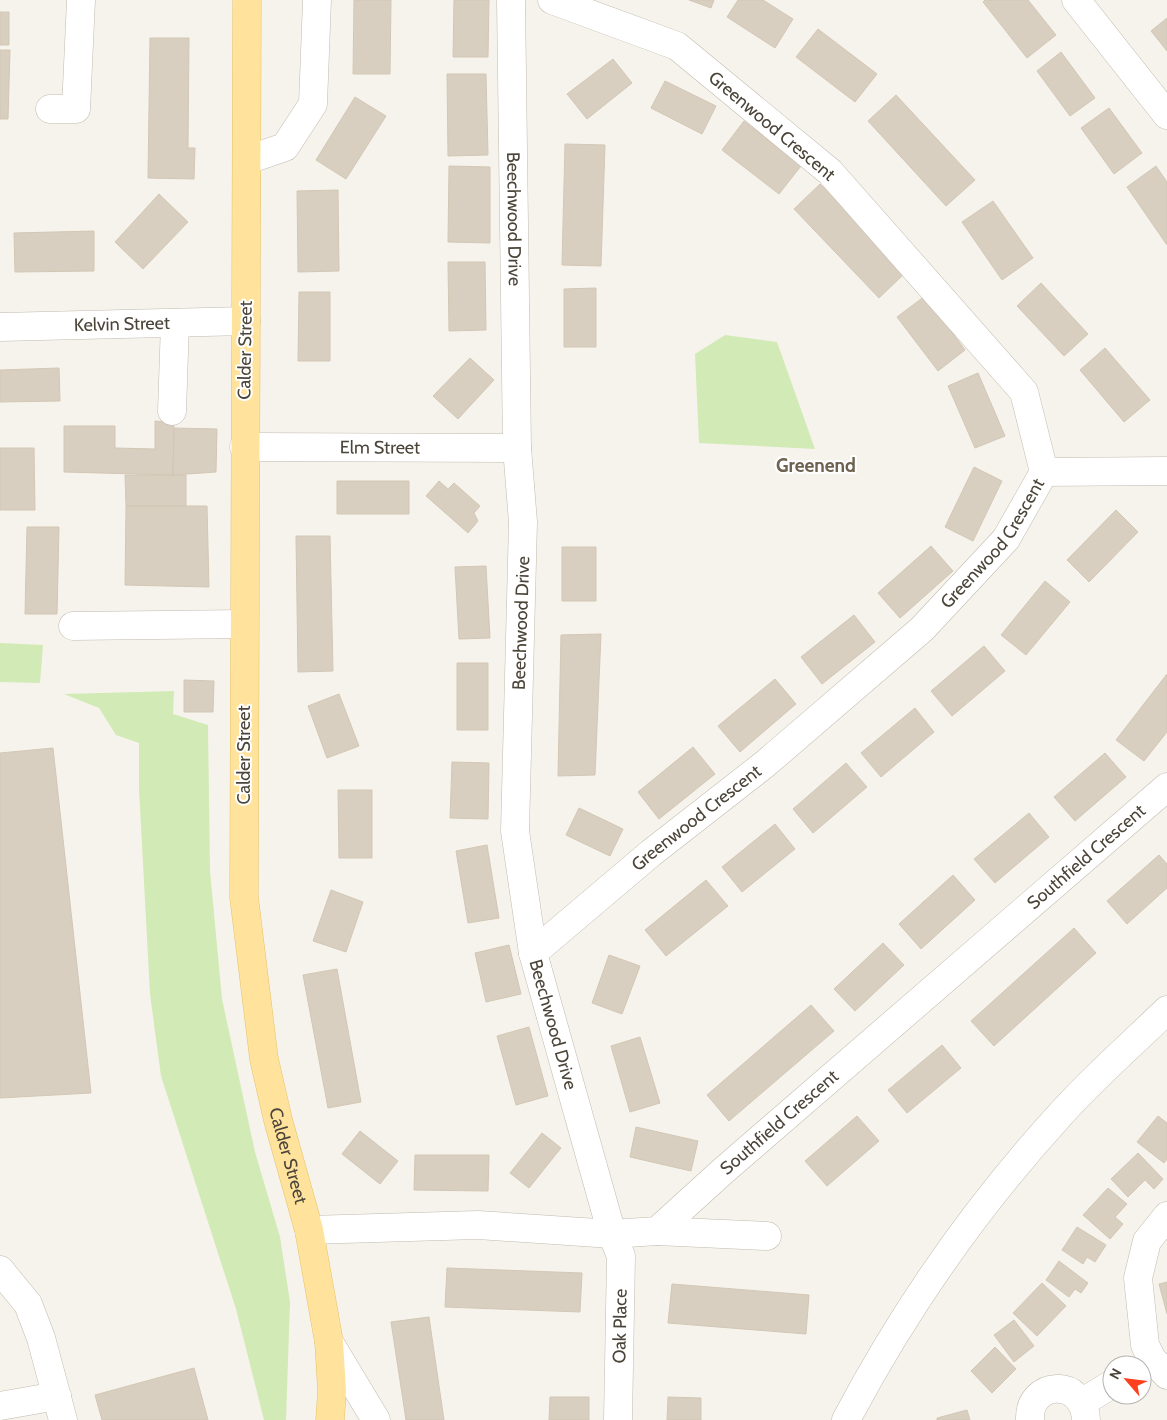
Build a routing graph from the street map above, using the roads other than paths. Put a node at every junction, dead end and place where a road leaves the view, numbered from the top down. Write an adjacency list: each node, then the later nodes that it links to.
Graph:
1 (81, 0): 7 (street)
2 (247, 0): 9 (main road, Calder Street)
3 (317, 0): 9 (street)
4 (511, 0): 15 (street, Beechwood Drive)
5 (552, 0): 17 (street, Greenwood Crescent)
6 (1076, 0): 8 (street)
7 (50, 109)
8 (1167, 115)
9 (247, 160): 10 (main road, Calder Street)
10 (246, 321): 11 (street, Kelvin Street); 14 (main road, Calder Street)
11 (175, 323): 12 (street, Kelvin Street); 13 (street)
12 (0, 327)
13 (172, 411)
14 (244, 446): 15 (street, Elm Street); 18 (main road, Calder Street)
15 (517, 448): 21 (street, Beechwood Drive)
16 (1167, 471): 17 (street)
17 (1044, 472): 21 (street, Greenwood Crescent)
18 (243, 624): 19 (street); 24 (main road, Calder Street)
19 (73, 626)
20 (1167, 787): 25 (street, Southfield Crescent)
21 (533, 953): 26 (street, Beechwood Drive)
22 (1167, 1010): 38 (street)
23 (1167, 1216): 30 (street)
24 (309, 1230): 26 (street); 29 (main road, Calder Street)
25 (657, 1231): 26 (street); 27 (street)
26 (612, 1234): 37 (street, Oak Place)
27 (767, 1236)
28 (0, 1270): 33 (street)
29 (329, 1342): 35 (main road, Calder Street); 36 (street, Calder Street)
30 (1154, 1367)
31 (1102, 1394): 34 (street)
32 (0, 1406): 33 (street)
33 (60, 1408)
34 (1084, 1411): 39 (street)
35 (330, 1420)
36 (376, 1420)
37 (618, 1420)
38 (846, 1420)
39 (1030, 1420)

